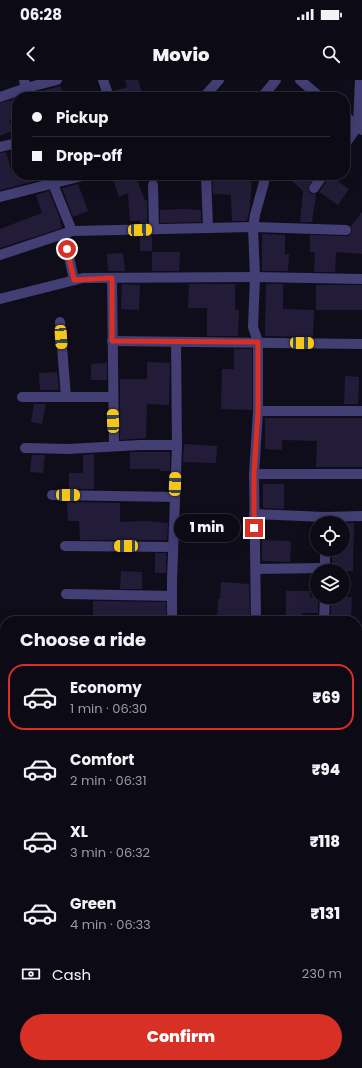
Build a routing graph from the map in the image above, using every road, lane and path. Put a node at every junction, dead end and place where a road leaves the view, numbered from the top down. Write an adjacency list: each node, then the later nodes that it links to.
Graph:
1 (57, 80): 7 (street)
2 (104, 80): 9 (street)
3 (219, 80): 10 (street)
4 (276, 80): 11 (street)
5 (360, 80): 16 (street)
6 (305, 82): 12 (street)
7 (26, 88): 8 (street)
8 (14, 92)
9 (108, 92)
10 (208, 92)
11 (266, 92)
12 (315, 92)
13 (12, 93): 14 (street)
14 (0, 97)
15 (350, 120): 16 (street)
16 (360, 128): 17 (street)
17 (350, 139)
18 (12, 144): 19 (street)
19 (0, 147)
20 (52, 180): 26 (street); 31 (street)
21 (206, 180): 28 (street)
22 (265, 180): 27 (street)
23 (320, 180): 25 (street)
24 (153, 185): 29 (street)
25 (314, 188)
26 (0, 197)
27 (253, 227): 28 (street); 30 (street); 33 (street)
28 (208, 228): 29 (street)
29 (154, 229): 31 (street)
30 (346, 230)
31 (68, 233): 32 (street); 36 (street)
32 (0, 255)
33 (255, 277): 34 (street); 35 (street); 41 (street)
34 (112, 278): 36 (street); 39 (street)
35 (362, 278)
36 (74, 280): 37 (street)
37 (0, 299)
38 (60, 322): 44 (street)
39 (112, 341): 40 (street); 45 (street)
40 (176, 342): 41 (street); 49 (street)
41 (258, 342): 42 (street); 46 (street)
42 (362, 344)
43 (22, 397): 44 (street)
44 (66, 397): 45 (street)
45 (112, 397): 48 (street)
46 (258, 411): 47 (street); 51 (street)
47 (362, 411)
48 (114, 446): 49 (street); 50 (street)
49 (176, 446): 54 (street)
50 (25, 448)
51 (254, 474): 52 (street); 55 (street)
52 (362, 474)
53 (52, 495): 54 (street)
54 (175, 497): 60 (street)
55 (254, 514): 58 (street); 61 (street)
56 (362, 516): 57 (street)
57 (350, 517)
58 (310, 519)
59 (64, 546): 60 (street)
60 (173, 547): 64 (street)
61 (256, 569): 62 (street); 67 (street)
62 (310, 570)
63 (66, 594): 64 (street)
64 (172, 596): 66 (street)
65 (324, 604): 68 (street)
66 (172, 616)
67 (256, 616)
68 (324, 616)

